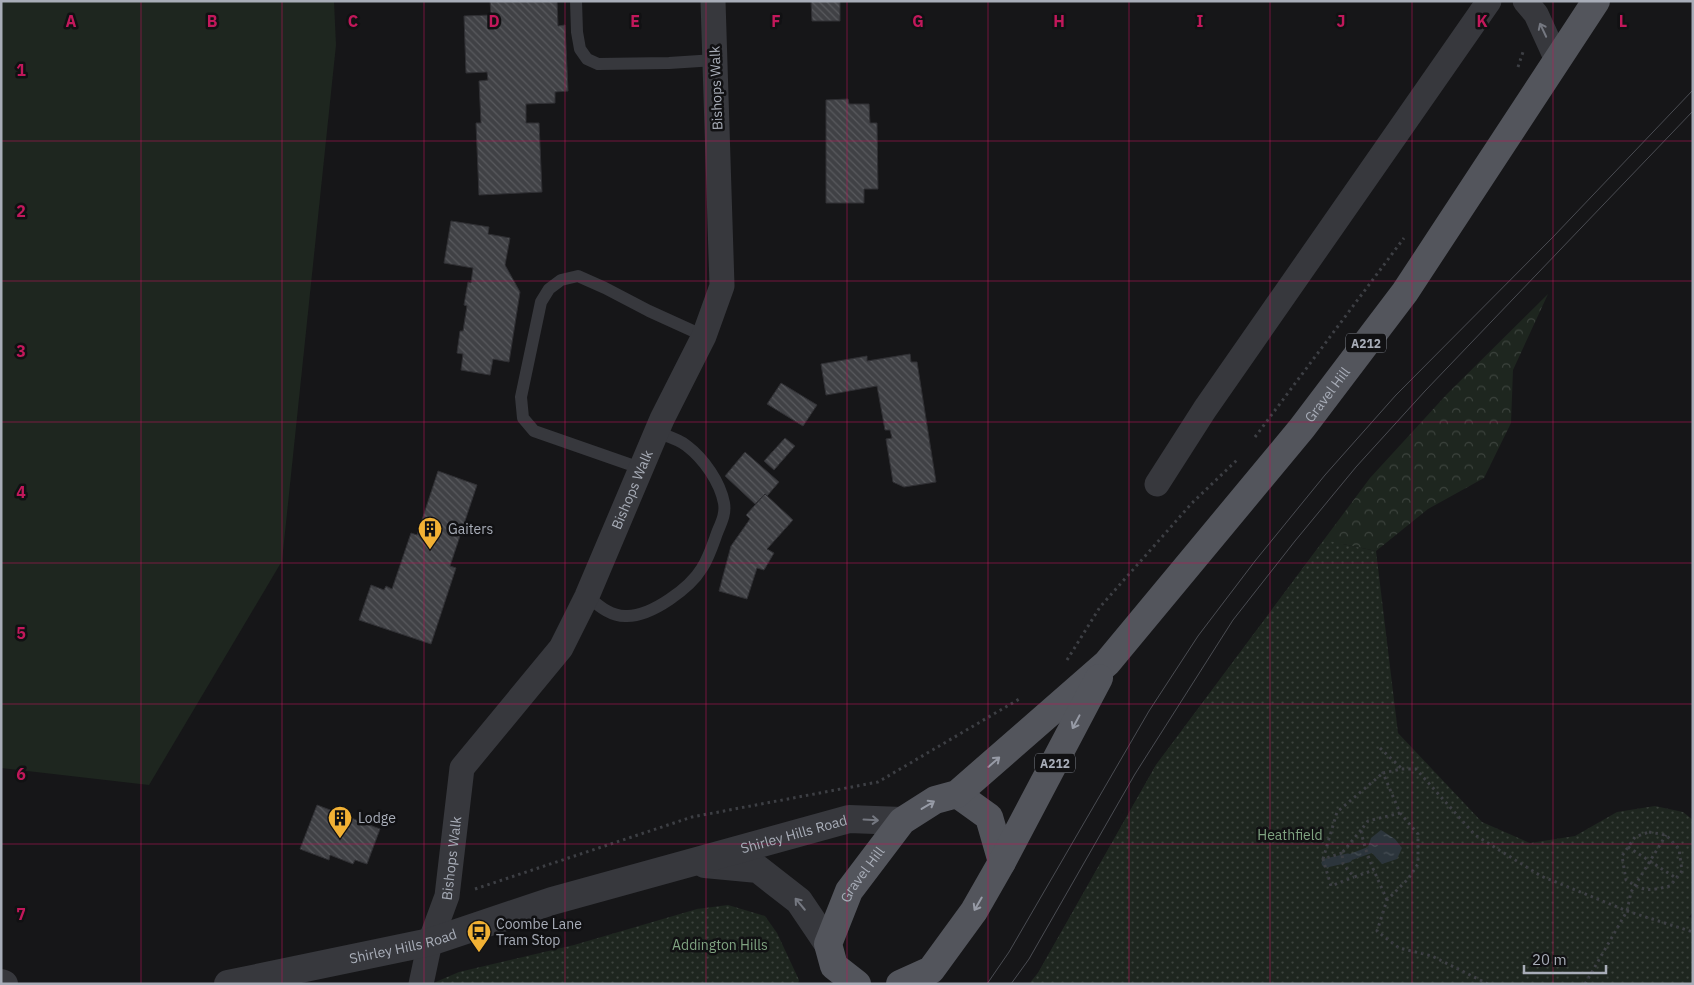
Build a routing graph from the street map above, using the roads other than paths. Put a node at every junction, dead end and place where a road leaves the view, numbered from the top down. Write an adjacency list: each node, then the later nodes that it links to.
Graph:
1 (576, 1): 6 (lane)
2 (713, 1): 6 (street, Bishops Walk)
3 (1489, 1): 11 (street)
4 (1596, 1): 7 (main road, Gravel Hill / A212)
5 (1530, 8): 7 (street, one-way to 5)
6 (715, 60): 8 (street, Bishops Walk)
7 (1557, 60): 13 (main road, Gravel Hill / A212)
8 (704, 336): 9 (street, Bishops Walk); 10 (lane)
9 (656, 432): 10 (street, Bishops Walk); 12 (lane)
10 (640, 468): 12 (street, Bishops Walk)
11 (1157, 484)
12 (587, 596): 18 (street, Bishops Walk)
13 (1108, 663): 14 (main road, Gravel Hill / A212, one-way to 13); 17 (main road, Gravel Hill / A212, one-way to 17)
14 (956, 794): 15 (main road, Gravel Hill / A212, one-way to 14); 17 (main road)
15 (902, 821): 16 (street, Shirley Hills Road, one-way to 15); 19 (main road, Gravel Hill / A212)
16 (688, 862): 18 (street, Shirley Hills Road); 19 (street, Shirley Hills Road, one-way to 16)
17 (1002, 862): 20 (main road, Gravel Hill / A212, one-way to 20)
18 (430, 942): 21 (street, Shirley Hills Road); 22 (street, Bishops Walk)
19 (830, 965): 23 (main road)
20 (926, 977): 24 (main road, Gravel Hill / A212)
21 (228, 984)
22 (421, 984)
23 (856, 984)
24 (900, 984)

